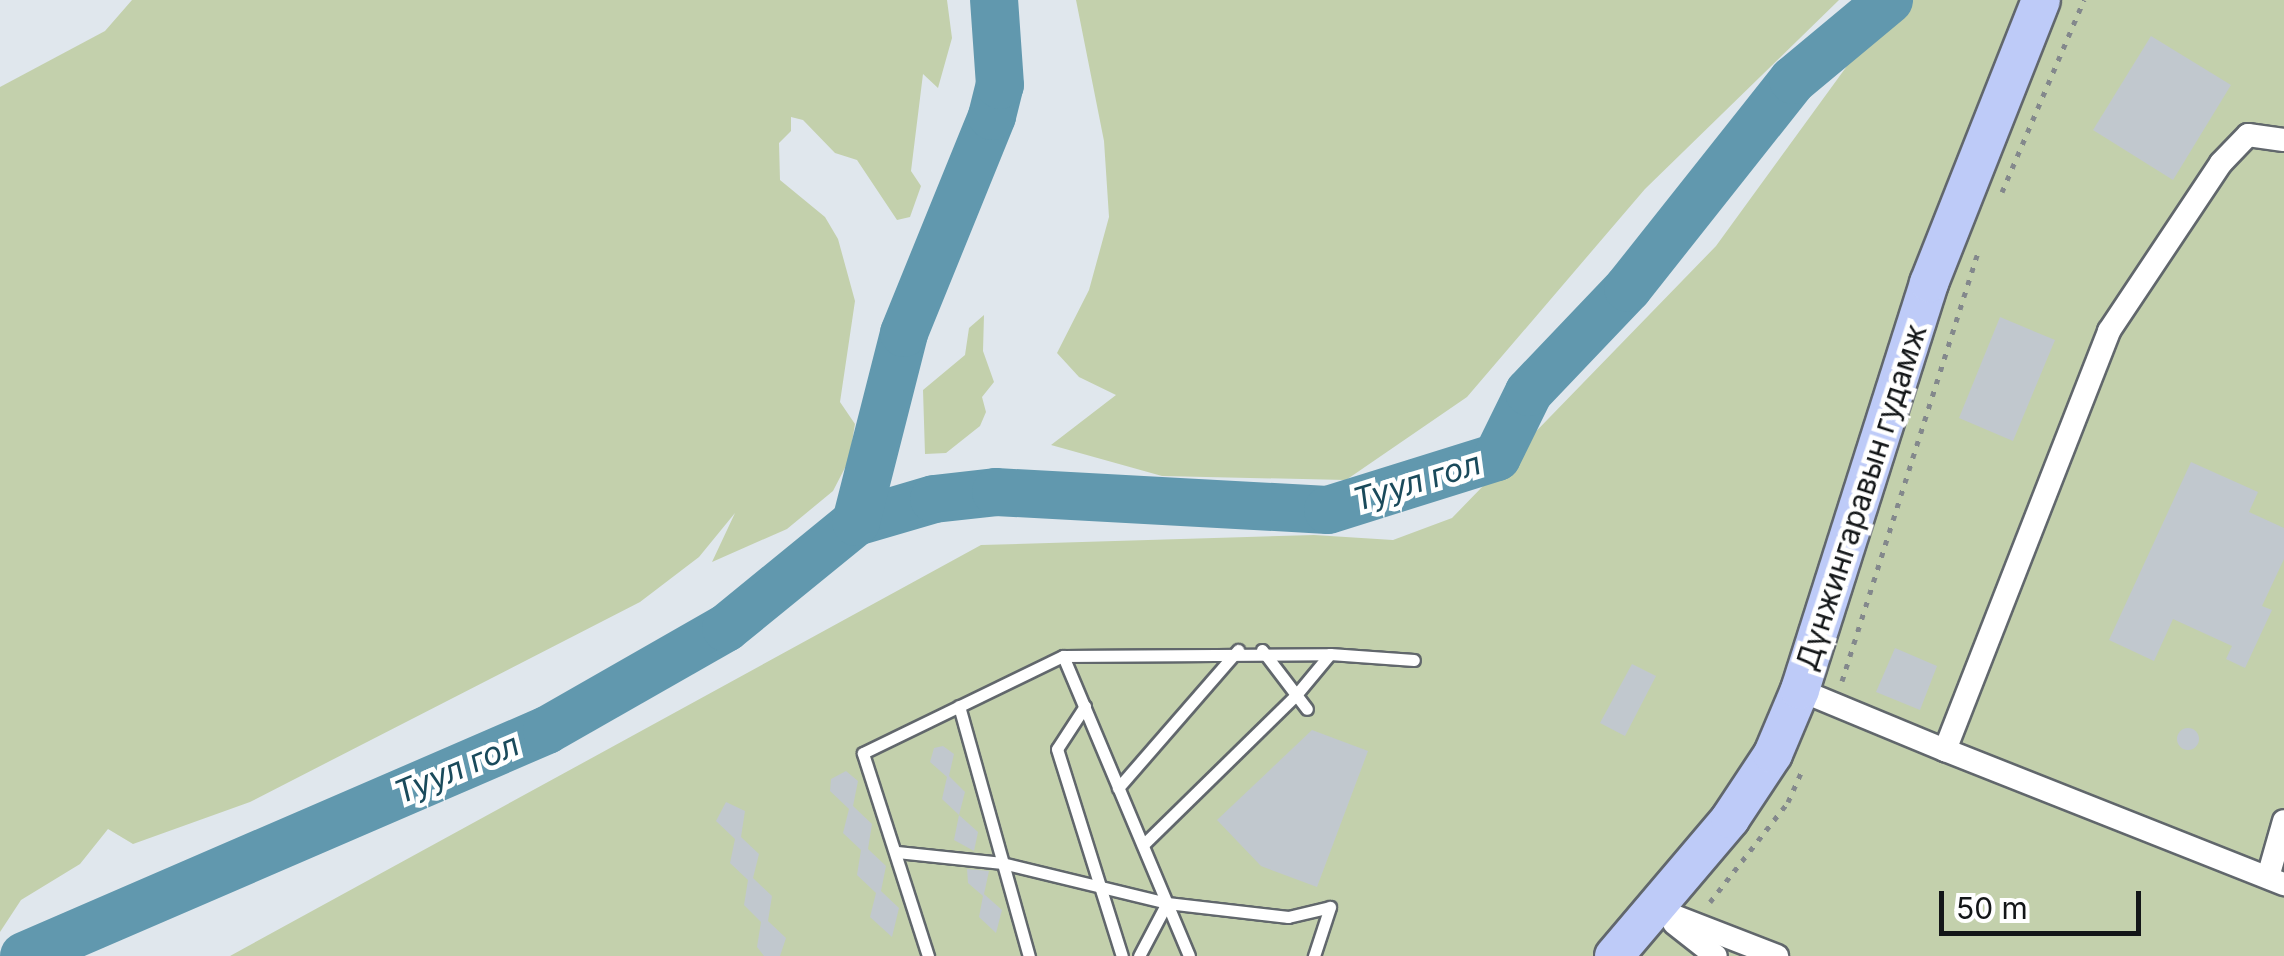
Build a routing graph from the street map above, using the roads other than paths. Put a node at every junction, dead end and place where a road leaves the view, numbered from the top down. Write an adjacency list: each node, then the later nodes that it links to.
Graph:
1 (2041, 0): 8 (main road, Дүнжингаравын гудамж)
2 (2284, 140): 13 (street)
3 (1238, 650): 4 (lane); 6 (lane); 14 (lane)
4 (1262, 650): 5 (lane); 9 (lane)
5 (1330, 654): 7 (lane); 9 (lane)
6 (1063, 656): 10 (lane); 11 (lane)
7 (1414, 660)
8 (1800, 690): 13 (street); 22 (main road, Дүнжингаравын гудамж)
9 (1296, 696): 12 (lane); 16 (lane)
10 (959, 706): 17 (lane); 18 (lane)
11 (1085, 706): 14 (lane); 20 (lane)
12 (1307, 709)
13 (1945, 750): 19 (street)
14 (1118, 788): 16 (lane)
15 (2284, 821): 19 (street)
16 (1143, 845): 21 (lane)
17 (896, 852): 18 (lane); 23 (lane)
18 (1002, 863): 20 (lane); 24 (lane)
19 (2276, 880)
20 (1098, 884): 21 (lane); 25 (lane)
21 (1167, 903): 26 (lane); 27 (lane); 28 (lane)
22 (1656, 909): 29 (main road, Дүнжингаравын гудамж); 30 (street); 31 (street)
23 (928, 956)
24 (1030, 956)
25 (1122, 956)
26 (1138, 956)
27 (1189, 956)
28 (1314, 956)
29 (1614, 956)
30 (1716, 956)
31 (1777, 956)

